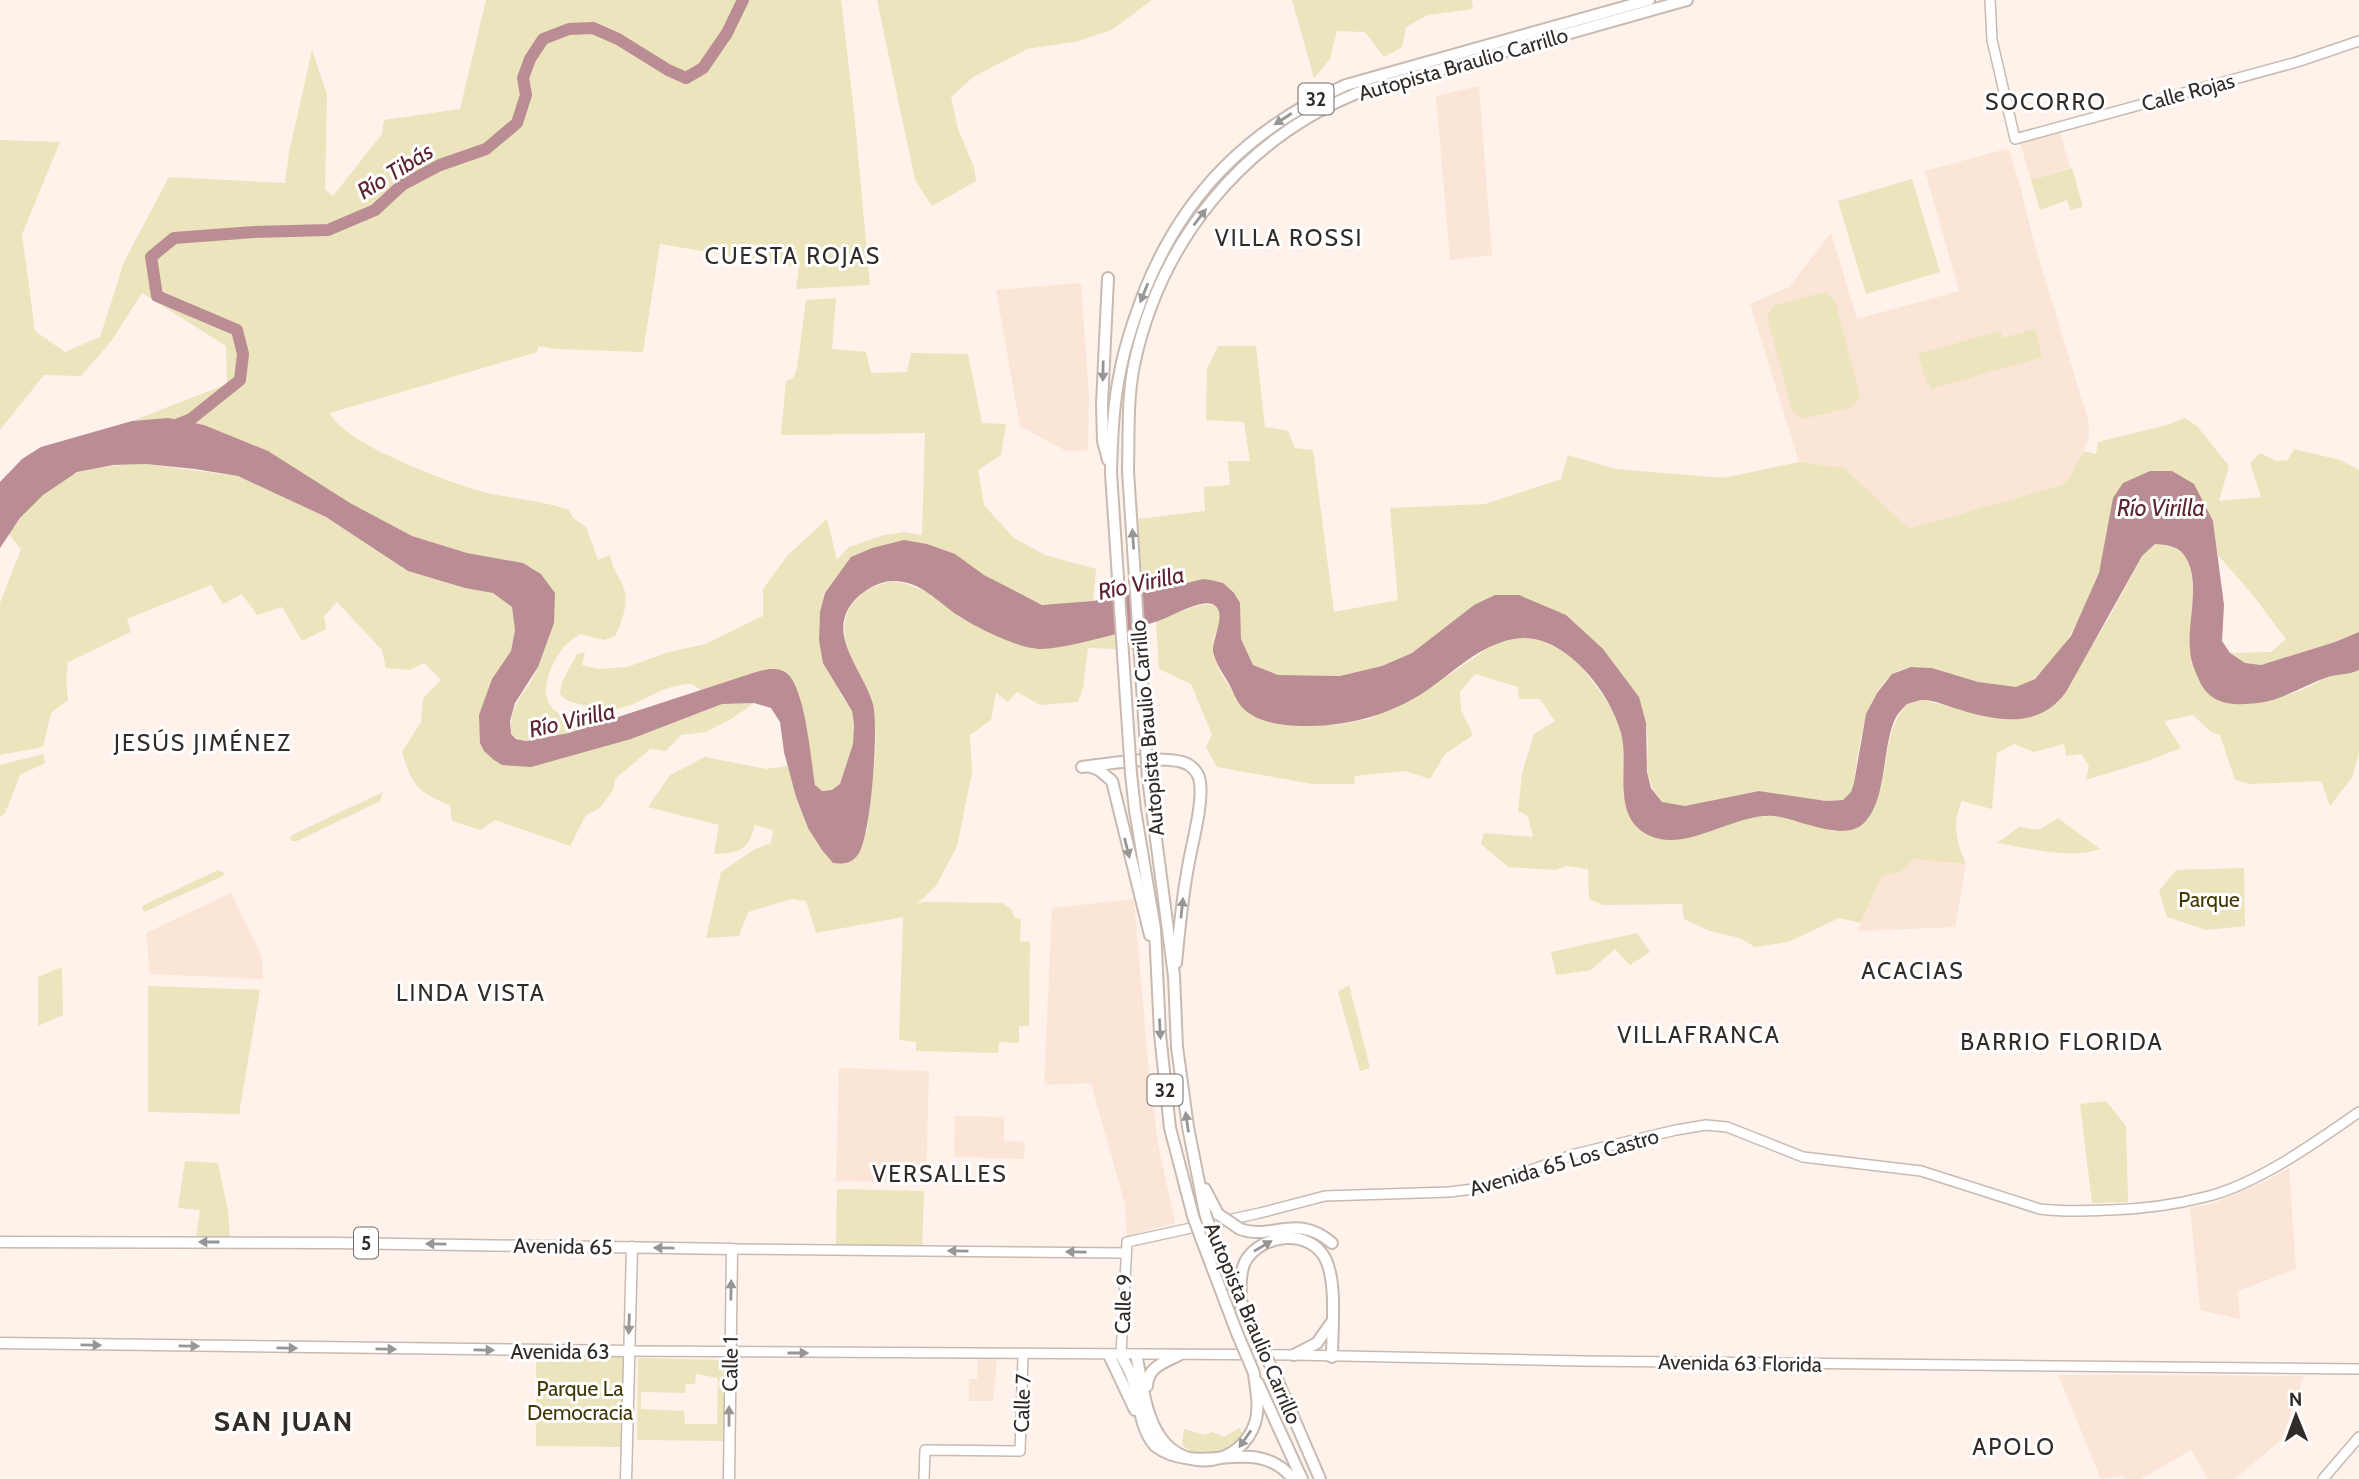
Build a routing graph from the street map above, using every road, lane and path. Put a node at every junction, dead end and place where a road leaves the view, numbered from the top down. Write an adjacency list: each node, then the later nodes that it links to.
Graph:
1 (1649, 0): 6 (highway, Autopista Braulio Carrillo / 32, one-way to 6)
2 (1687, 0): 10 (highway, Autopista Braulio Carrillo / 32, one-way to 2, bridge)
3 (1990, 0): 4 (street, Calle Rojas)
4 (2359, 41)
5 (1108, 278): 6 (highway, one-way to 6)
6 (1111, 473): 9 (highway, Autopista Braulio Carrillo / 32, bridge)
7 (1135, 761): 8 (highway); 8 (highway); 10 (highway, one-way to 7)
8 (1112, 781): 9 (highway, one-way to 9)
9 (1157, 961): 13 (highway, Autopista Braulio Carrillo / 32, one-way to 13, bridge)
10 (1174, 976): 12 (highway, Autopista Braulio Carrillo / 32, one-way to 10)
11 (2359, 1112): 18 (street, Avenida 65 Los Castro)
12 (1193, 1160): 13 (highway, Autopista Braulio Carrillo / 32, bridge); 15 (highway, bridge)
13 (1206, 1237): 19 (highway, Autopista Braulio Carrillo / 32); 31 (highway, Autopista Braulio Carrillo / 32, bridge)
14 (0, 1242): 16 (main road, Avenida 65 / 5, one-way to 14)
15 (1332, 1243)
16 (632, 1247): 17 (main road, Avenida 65 / 5, one-way to 16); 22 (main road, one-way to 22)
17 (732, 1249): 18 (street, Avenida 65, one-way to 17); 23 (main road, Calle 1, one-way to 17)
18 (1125, 1253): 27 (street, Calle 9)
19 (1241, 1305): 20 (highway, one-way to 20); 39 (highway, Autopista Braulio Carrillo / 32, bridge)
20 (1332, 1321): 25 (highway); 29 (highway)
21 (0, 1343): 22 (main road, Avenida 63, one-way to 22)
22 (628, 1352): 23 (street, Avenida 63); 34 (main road)
23 (730, 1353): 26 (street, Avenida 63, one-way to 26); 35 (main road, Calle 1, one-way to 23)
24 (1136, 1355): 27 (street, Avenida 63 Florida); 28 (street, Avenida 63 Florida); 32 (highway)
25 (1294, 1355): 28 (street, Avenida 63 Florida); 29 (street, Avenida 63 Florida)
26 (1023, 1356): 27 (street, Avenida 63); 36 (street, Calle 7)
27 (1115, 1356): 37 (highway)
28 (1179, 1356): 32 (highway)
29 (1332, 1357): 30 (street, Avenida 63 Florida)
30 (2359, 1369)
31 (1254, 1373): 32 (highway, one-way to 32); 38 (highway, Autopista Braulio Carrillo / 32)
32 (1147, 1406)
33 (2359, 1437): 40 (street)
34 (626, 1479)
35 (729, 1479)
36 (924, 1479)
37 (1293, 1479)
38 (1302, 1479)
39 (1320, 1479)
40 (2323, 1479)

